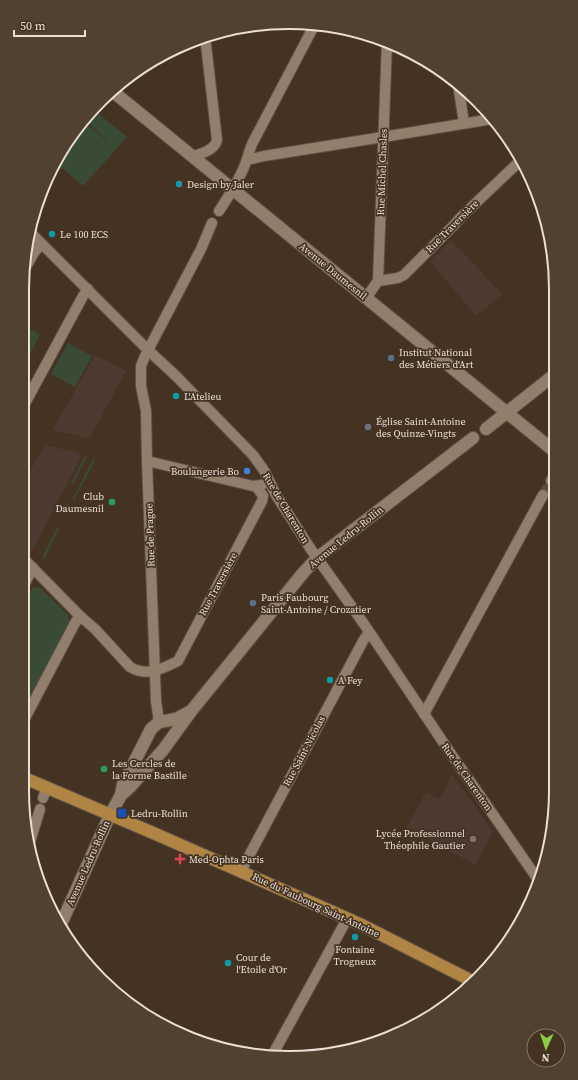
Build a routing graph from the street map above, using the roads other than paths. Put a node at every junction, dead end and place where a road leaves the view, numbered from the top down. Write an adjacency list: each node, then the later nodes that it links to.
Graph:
1 (312, 30): 10 (street)
2 (206, 43): 9 (street)
3 (387, 48): 8 (street, Rue Michel Chasles)
4 (459, 94): 7 (street)
5 (117, 95): 9 (main road, Avenue Daumesnil)
6 (486, 120): 7 (street)
7 (464, 123): 8 (street)
8 (383, 137): 10 (street); 18 (street, Rue Michel Chasles)
9 (192, 156): 12 (main road, Avenue Daumesnil)
10 (247, 160): 12 (street)
11 (517, 164): 18 (street, Rue Traversière)
12 (233, 189): 13 (street); 20 (main road, Avenue Daumesnil)
13 (219, 212)
14 (212, 223): 21 (street, Rue de Prague)
15 (34, 236): 16 (street, Rue de Charenton)
16 (42, 244): 17 (street); 19 (street, Rue de Charenton)
17 (31, 258)
18 (378, 281): 20 (street)
19 (88, 289): 21 (street, Rue de Charenton); 23 (street)
20 (366, 298): 24 (main road, Avenue Daumesnil)
21 (148, 350): 28 (street, Rue de Prague); 29 (street, Rue de Charenton)
22 (549, 379): 24 (main road)
23 (29, 396)
24 (507, 413): 25 (main road); 27 (main road, Avenue Daumesnil)
25 (486, 429)
26 (473, 438): 32 (main road, Avenue Ledru-Rollin)
27 (549, 447)
28 (147, 461): 30 (street); 38 (street, Rue de Prague)
29 (270, 484): 30 (street); 32 (street, Rue de Charenton)
30 (256, 486): 38 (street, Rue Traversière)
31 (543, 495): 41 (street)
32 (317, 558): 37 (street, Rue de Charenton); 39 (main road, Avenue Ledru-Rollin)
33 (29, 565): 34 (street)
34 (32, 568): 35 (street); 36 (street)
35 (29, 574)
36 (80, 616): 38 (street); 40 (street)
37 (369, 632): 41 (street, Rue de Charenton); 50 (street, Rue Saint-Nicolas)
38 (155, 671): 42 (street, Rue de Prague)
39 (192, 710): 42 (main road, Avenue Ledru-Rollin); 44 (main road, Avenue Ledru-Rollin)
40 (29, 711)
41 (424, 714): 51 (street, Rue de Charenton)
42 (159, 722): 43 (main road); 44 (main road)
43 (146, 739): 44 (main road); 46 (main road)
44 (165, 747): 46 (main road, Avenue Ledru-Rollin)
45 (29, 782): 48 (main road, Rue du Faubourg Saint-Antoine)
46 (121, 795): 48 (main road, Avenue Ledru-Rollin)
47 (40, 808): 49 (street)
48 (110, 815): 50 (main road, Rue du Faubourg Saint-Antoine); 53 (main road, Avenue Ledru-Rollin)
49 (32, 834)
50 (241, 871): 52 (main road, Rue du Faubourg Saint-Antoine)
51 (535, 875)
52 (348, 919): 54 (main road, Rue du Faubourg Saint-Antoine); 55 (street)
53 (64, 920)
54 (468, 979)
55 (275, 1050)

